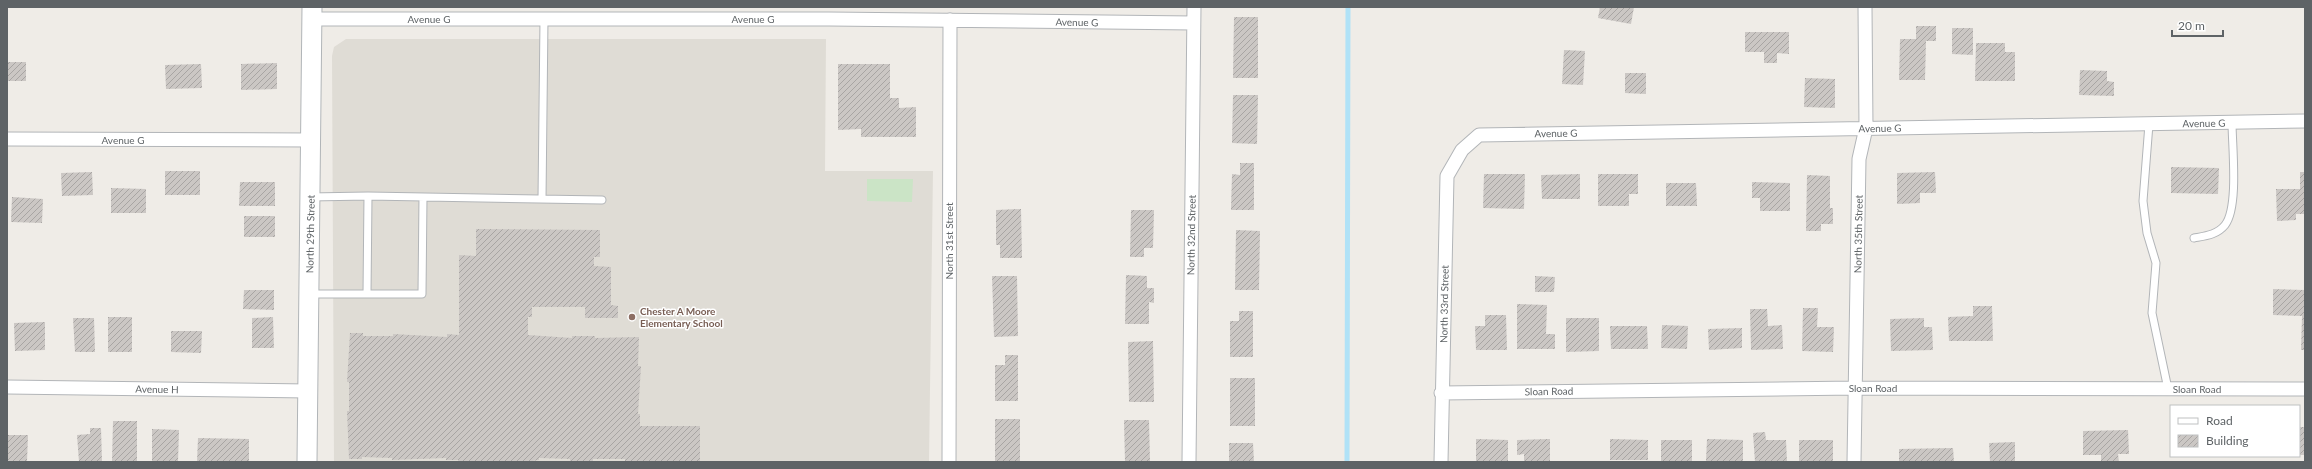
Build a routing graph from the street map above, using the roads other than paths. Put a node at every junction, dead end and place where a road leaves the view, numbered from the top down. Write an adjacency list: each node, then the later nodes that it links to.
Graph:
1 (1194, 7): 7 (street, North 32nd Street)
2 (1865, 7): 11 (street, North 35th Street)
3 (312, 13): 5 (street, Avenue G); 13 (street, North 29th Street)
4 (829, 13): 5 (street, Avenue G); 6 (street, Avenue G)
5 (544, 19): 18 (lane)
6 (950, 20): 7 (street, Avenue G); 30 (street, North 31st Street)
7 (1193, 23): 31 (street, North 32nd Street)
8 (2305, 121): 9 (street, Avenue G)
9 (2232, 122): 10 (street, Avenue G); 20 (lane)
10 (2149, 124): 11 (street, Avenue G); 25 (lane)
11 (1866, 128): 14 (street, Avenue G); 24 (street, North 35th Street)
12 (7, 139): 13 (street, Avenue G)
13 (311, 140): 16 (street, North 29th Street)
14 (1462, 150): 28 (street, North 33rd Street)
15 (368, 196): 16 (lane); 17 (lane); 22 (lane)
16 (310, 197): 21 (street, North 29th Street)
17 (423, 197): 18 (lane); 22 (lane)
18 (542, 199): 19 (lane)
19 (602, 200)
20 (2194, 238)
21 (309, 294): 22 (lane); 27 (street, North 29th Street)
22 (366, 294)
23 (7, 387): 27 (street, Avenue H)
24 (1855, 388): 25 (street, Sloan Road); 28 (street, Sloan Road); 33 (street, North 35th Street)
25 (2168, 389): 26 (street, Sloan Road)
26 (2305, 389)
27 (308, 391): 29 (street, North 29th Street)
28 (1441, 393): 32 (street, North 33rd Street)
29 (307, 462)
30 (949, 462)
31 (1189, 462)
32 (1442, 462)
33 (1854, 462)

